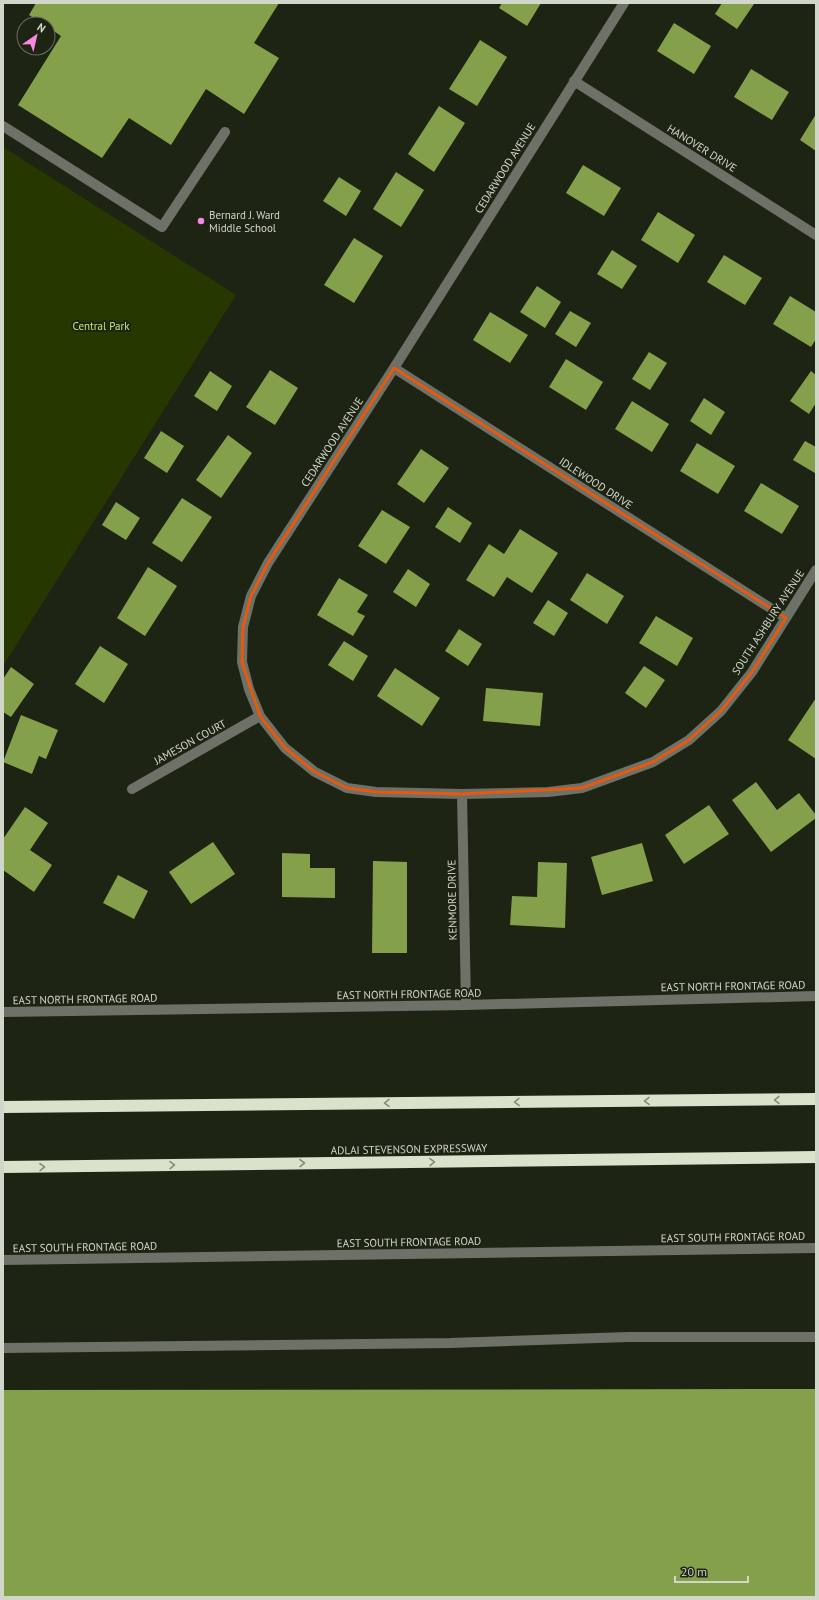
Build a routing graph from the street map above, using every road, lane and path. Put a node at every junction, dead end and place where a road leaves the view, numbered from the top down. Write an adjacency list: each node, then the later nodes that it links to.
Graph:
1 (624, 3): 2 (street, CEDARWOOD AVENUE)
2 (574, 81): 5 (street, HANOVER DRIVE); 6 (street, CEDARWOOD AVENUE)
3 (3, 126): 4 (street)
4 (225, 132)
5 (816, 235)
6 (394, 368): 8 (street, IDLEWOOD DRIVE); 9 (street, CEDARWOOD AVENUE)
7 (816, 570): 8 (street, SOUTH ASHBURY AVENUE)
8 (786, 618): 11 (street, SOUTH ASHBURY AVENUE)
9 (260, 716): 10 (street, JAMESON COURT); 11 (street, CEDARWOOD AVENUE)
10 (132, 789)
11 (462, 794): 13 (street, KENMORE DRIVE)
12 (816, 996): 13 (street, EAST NORTH FRONTAGE ROAD)
13 (466, 1005): 14 (street, EAST NORTH FRONTAGE ROAD)
14 (3, 1012)
15 (816, 1099): 16 (highway, one-way to 16)
16 (3, 1107)
17 (816, 1157): 18 (highway, ADLAI STEVENSON EXPRESSWAY, one-way to 17)
18 (3, 1167)
19 (816, 1248): 20 (street, EAST SOUTH FRONTAGE ROAD)
20 (3, 1260)
21 (816, 1337): 22 (street)
22 (3, 1348)

